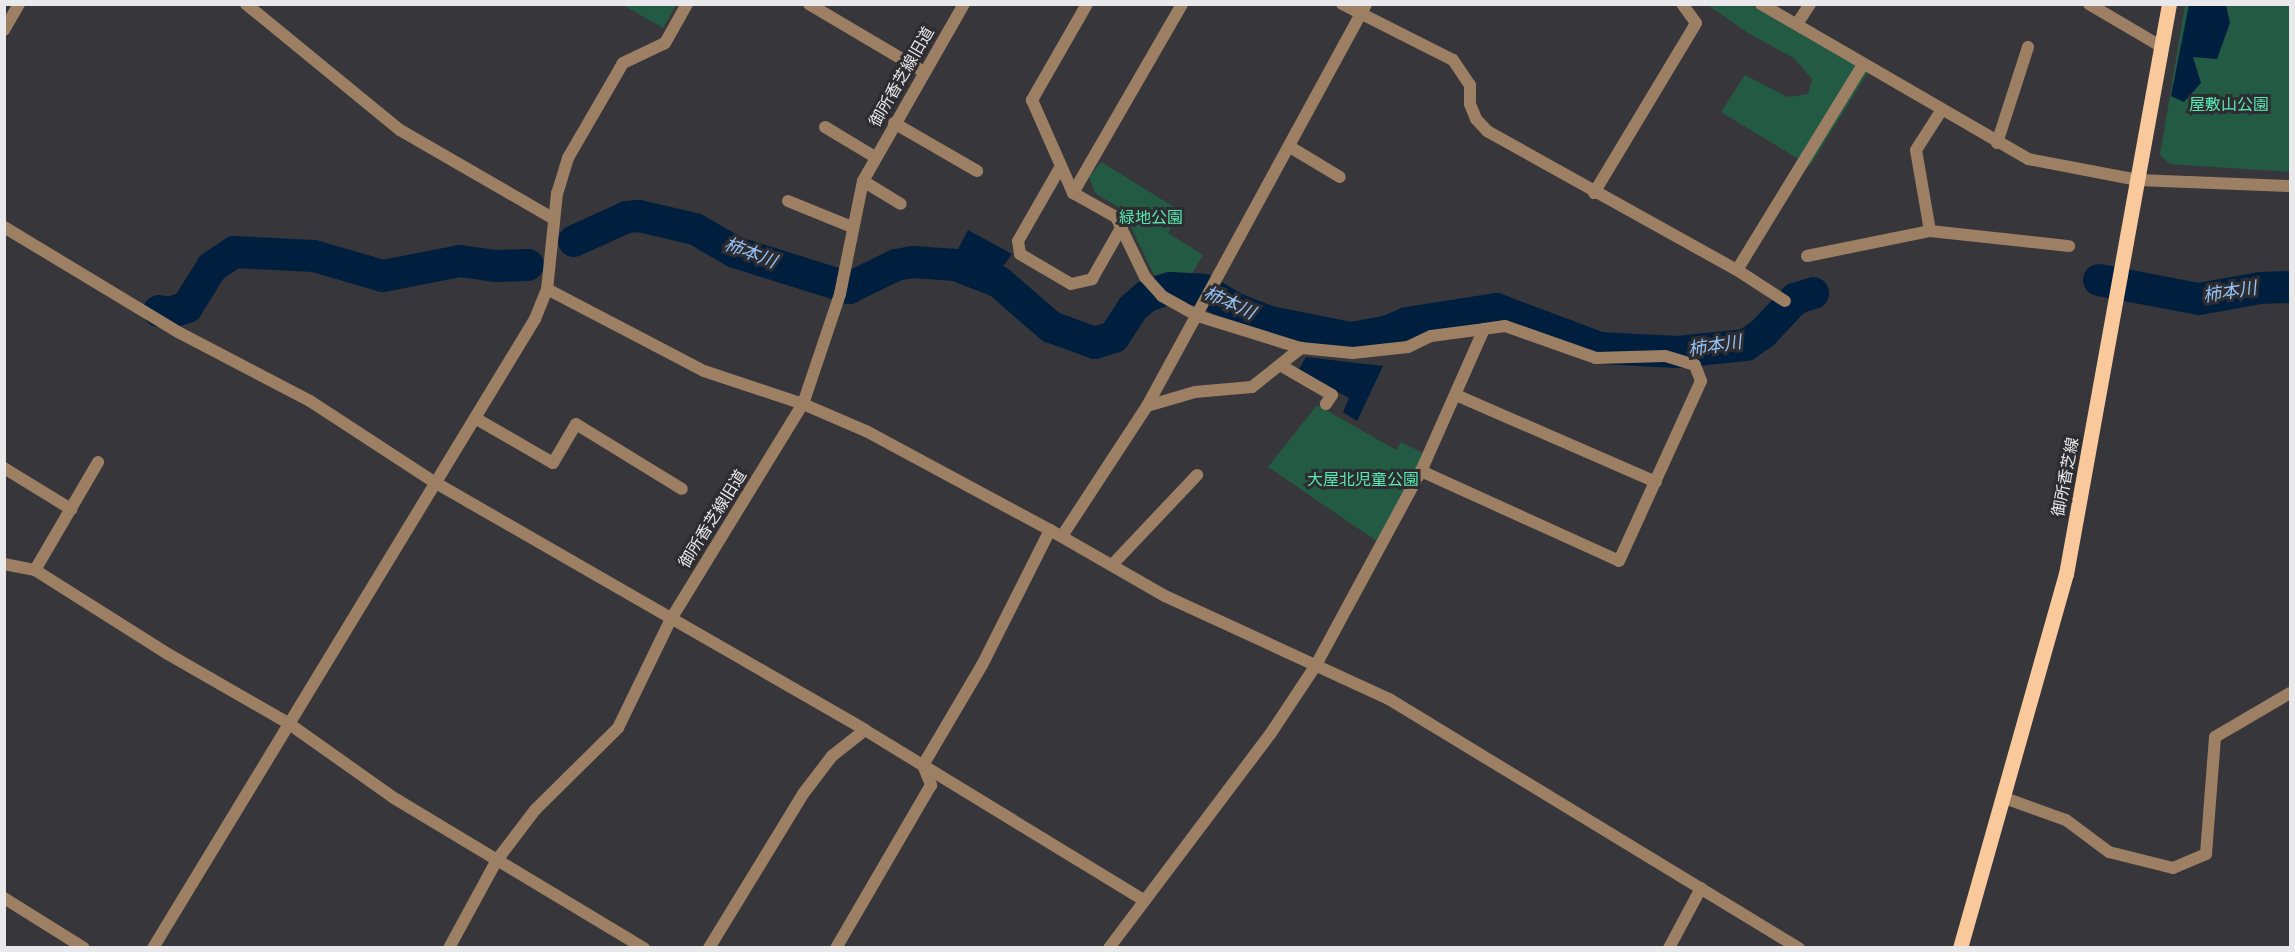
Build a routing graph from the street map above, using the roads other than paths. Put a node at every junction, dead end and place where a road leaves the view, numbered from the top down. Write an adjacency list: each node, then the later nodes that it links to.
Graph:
1 (19, 4): 16 (street)
2 (246, 4): 37 (street)
3 (687, 4): 37 (street)
4 (809, 4): 20 (street)
5 (964, 4): 20 (street, 御所香芝線旧道)
6 (1087, 4): 27 (street)
7 (1182, 4): 33 (street)
8 (1342, 4): 14 (street)
9 (1682, 4): 34 (street)
10 (1761, 4): 15 (street)
11 (1810, 4): 15 (street)
12 (2089, 4): 18 (street)
13 (2169, 4): 18 (main road, 御所香芝線)
14 (1363, 10): 25 (street); 34 (street)
15 (1797, 24): 19 (street)
16 (4, 30)
17 (2028, 47): 24 (street)
18 (2162, 47): 30 (main road, 御所香芝線)
19 (1863, 64): 21 (street); 44 (street)
20 (924, 72): 22 (street, 御所香芝線旧道)
21 (1941, 111): 24 (street); 41 (street)
22 (894, 123): 26 (street, 御所香芝線旧道); 28 (street)
23 (825, 127): 26 (street)
24 (1997, 143): 30 (street)
25 (1290, 147): 29 (street); 47 (street)
26 (875, 157): 31 (street, 御所香芝線旧道)
27 (1061, 166): 33 (street); 40 (street)
28 (977, 171)
29 (1340, 177)
30 (2138, 180): 32 (street); 74 (main road, 御所香芝線)
31 (863, 181): 36 (street); 39 (street, 御所香芝線旧道)
32 (2290, 186)
33 (1073, 193): 40 (street)
34 (1594, 193): 44 (street)
35 (788, 201): 39 (street)
36 (901, 204)
37 (554, 219): 45 (street)
38 (4, 226): 61 (street)
39 (852, 227): 52 (street, 御所香芝線旧道)
40 (1121, 228): 47 (street)
41 (1930, 231): 42 (street); 43 (street)
42 (2068, 246)
43 (1806, 256)
44 (1737, 270): 46 (street)
45 (547, 289): 52 (street); 55 (street)
46 (1785, 301)
47 (1198, 316): 49 (street); 54 (street)
48 (1484, 329): 49 (street); 51 (street); 60 (street)
49 (1301, 348): 50 (street)
50 (1280, 365): 53 (street); 54 (street)
51 (1456, 395): 58 (street); 60 (street)
52 (803, 404): 64 (street); 68 (street, 御所香芝線旧道)
53 (1326, 404)
54 (1147, 406): 64 (street)
55 (475, 418): 61 (street); 62 (street)
56 (99, 462): 63 (street)
57 (4, 468): 63 (street)
58 (1421, 471): 60 (street); 69 (street)
59 (1197, 475): 66 (street)
60 (1656, 482)
61 (436, 483): 68 (street); 71 (street)
62 (682, 489)
63 (71, 508): 67 (street)
64 (1056, 533): 66 (street); 73 (street)
65 (4, 564): 67 (street)
66 (1112, 565): 69 (street)
67 (35, 570): 71 (street)
68 (671, 619): 72 (street); 75 (street, 御所香芝線旧道)
69 (1316, 665): 76 (street); 78 (street)
70 (2290, 693): 74 (street)
71 (288, 723): 75 (street); 80 (street)
72 (865, 730): 73 (street); 83 (street)
73 (923, 765): 78 (street); 84 (street)
74 (2002, 797): 88 (main road, 御所香芝線)
75 (497, 860): 81 (street, 御所香芝線旧道); 82 (street)
76 (1701, 888): 86 (street); 87 (street)
77 (4, 898): 79 (street)
78 (1144, 900): 85 (street)
79 (84, 948)
80 (153, 948)
81 (449, 948)
82 (644, 948)
83 (709, 948)
84 (836, 948)
85 (1109, 948)
86 (1669, 948)
87 (1799, 948)
88 (1960, 948)

